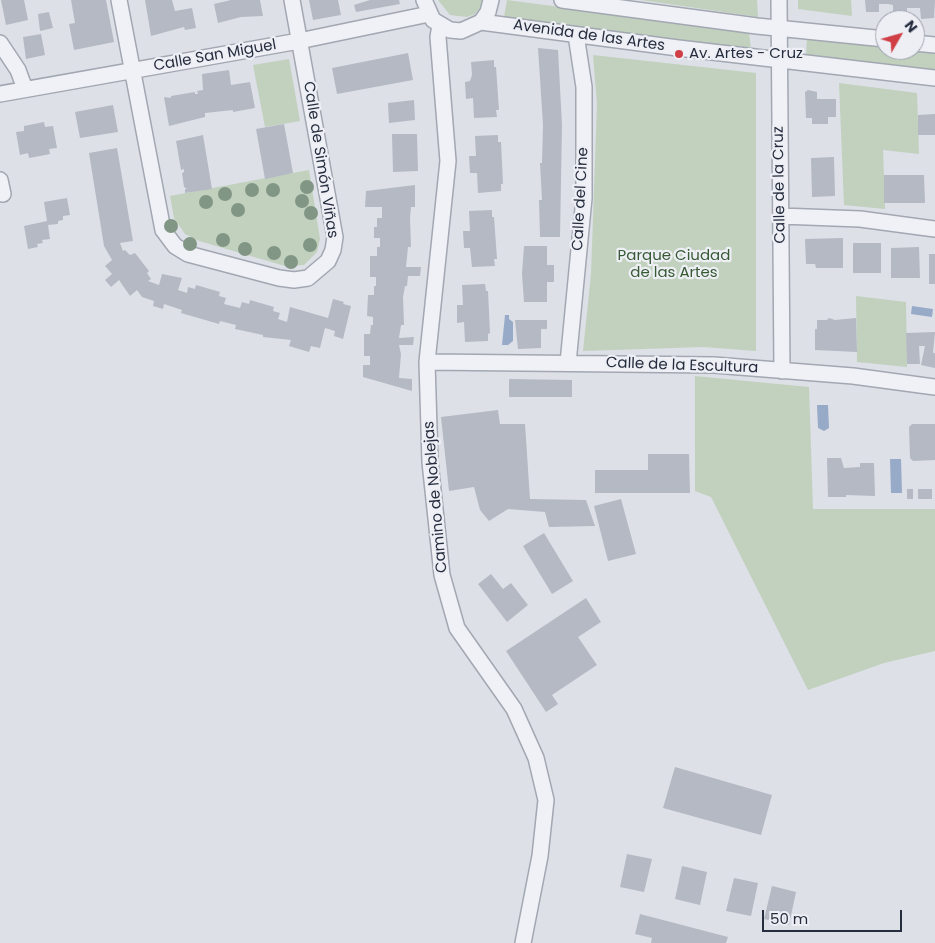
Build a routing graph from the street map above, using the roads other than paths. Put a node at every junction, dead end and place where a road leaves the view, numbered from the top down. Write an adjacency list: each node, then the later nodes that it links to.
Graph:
1 (119, 0): 15 (street, Calle de Simón Viñas)
2 (292, 0): 12 (street, Calle de Simón Viñas)
3 (492, 0): 7 (street)
4 (562, 0): 9 (street)
5 (779, 0): 9 (street, Calle de la Cruz)
6 (426, 7): 8 (street); 12 (street, Calle San Miguel)
7 (481, 22): 8 (street); 10 (street, Avenida de las Artes)
8 (440, 25): 21 (street, Camino de Noblejas)
9 (778, 28): 11 (street); 14 (street, Calle de la Cruz)
10 (576, 35): 14 (street, Avenida de las Artes); 22 (street, Calle del Cine)
11 (875, 39)
12 (299, 40): 15 (street, Calle San Miguel); 15 (street, Calle de Simón Viñas)
13 (0, 43): 17 (street)
14 (778, 59): 16 (street, Avenida de las Artes); 19 (street, Calle de la Cruz)
15 (131, 70): 17 (street, Calle San Miguel)
16 (935, 78)
17 (25, 89): 18 (street, Calle San Miguel)
18 (0, 94)
19 (781, 216): 20 (street); 23 (street, Calle de la Cruz)
20 (935, 229)
21 (427, 362): 22 (street, Calle de la Escultura); 25 (street, Camino de Noblejas)
22 (568, 363): 23 (street, Calle de la Escultura)
23 (782, 370): 24 (street, Calle de la Escultura)
24 (935, 388)
25 (522, 943)

